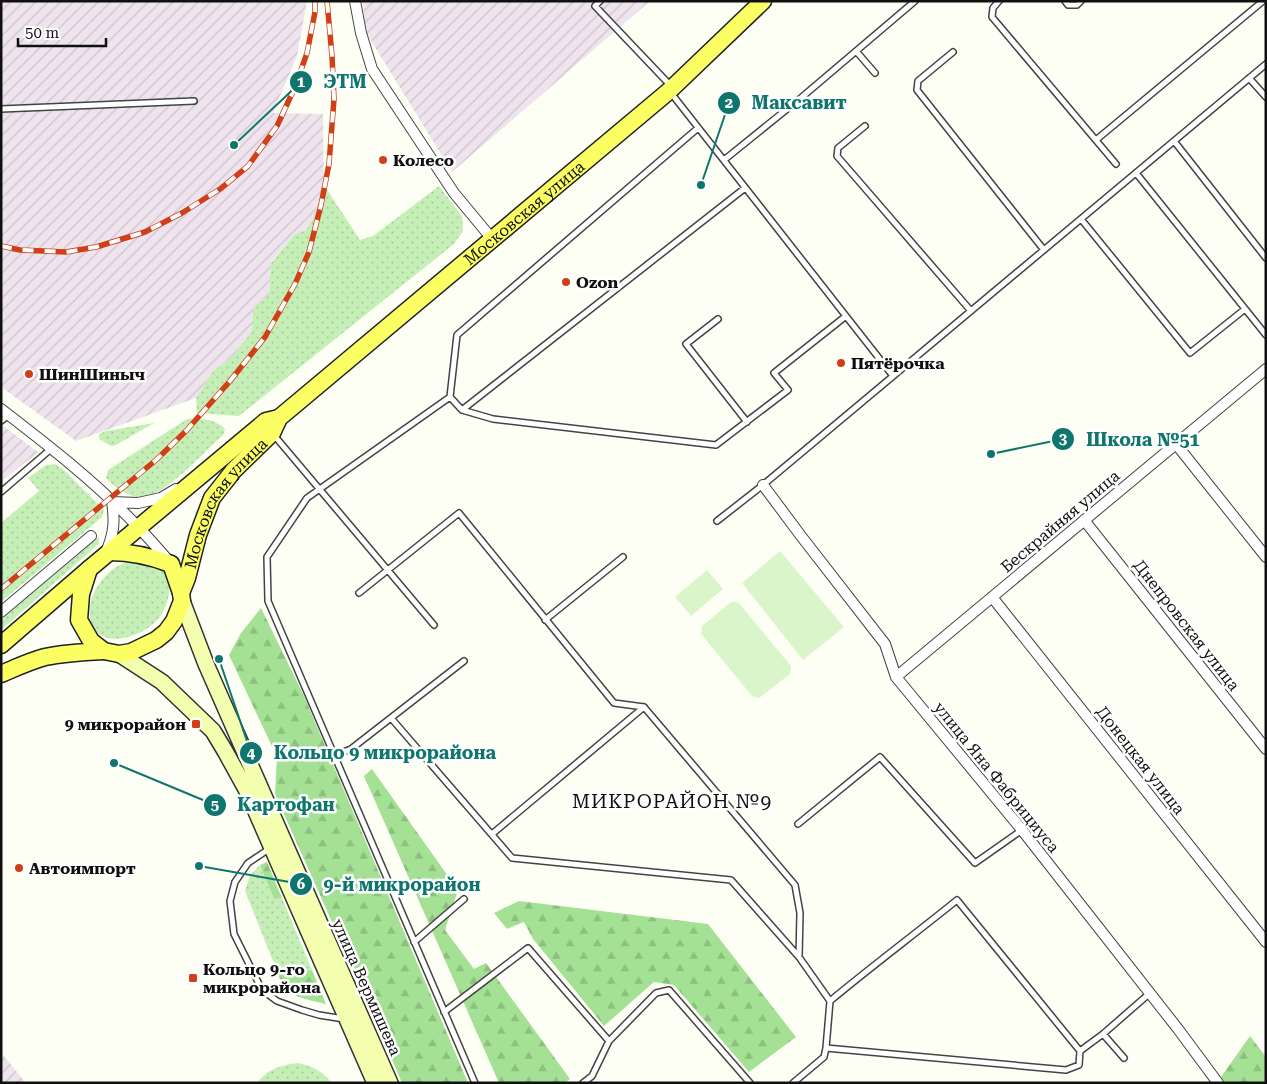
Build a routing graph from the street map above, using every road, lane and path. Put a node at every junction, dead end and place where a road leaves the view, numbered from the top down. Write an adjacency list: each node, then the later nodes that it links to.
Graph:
1 (355, 1): 27 (street)
2 (600, 1): 14 (lane)
3 (763, 1): 14 (main road, Московская улица)
4 (914, 1): 9 (lane)
5 (1000, 1): 20 (lane)
6 (1065, 1): 7 (lane)
7 (1081, 1)
8 (1263, 1): 20 (lane)
9 (856, 51): 12 (lane); 22 (lane)
10 (953, 52): 28 (lane)
11 (1266, 64): 13 (lane)
12 (876, 72)
13 (1249, 78): 15 (lane); 21 (lane)
14 (671, 89): 19 (lane); 27 (main road, Московская улица)
15 (1266, 97)
16 (194, 102): 17 (lane)
17 (1, 109)
18 (865, 126): 31 (lane)
19 (698, 128): 22 (lane); 37 (lane)
20 (1096, 140): 23 (lane)
21 (1174, 141): 24 (lane); 29 (lane)
22 (724, 160): 25 (lane)
23 (1116, 164)
24 (1136, 173): 26 (lane); 30 (lane)
25 (746, 188): 32 (lane); 38 (lane)
26 (1081, 219): 28 (lane); 30 (lane)
27 (493, 240): 41 (main road, Московская улица)
28 (1044, 250): 31 (lane)
29 (1266, 258)
30 (1244, 309): 34 (lane)
31 (971, 311): 36 (lane)
32 (846, 316): 36 (lane); 40 (lane)
33 (718, 319): 40 (lane)
34 (1266, 335)
35 (1266, 369): 42 (street, Бескрайняя улица)
36 (893, 376): 45 (lane)
37 (450, 397): 38 (lane); 46 (lane)
38 (462, 410): 40 (lane)
39 (4, 415): 43 (street)
40 (746, 422)
41 (276, 426): 44 (main road, Московская улица); 46 (lane); 60 (main road, Московская улица)
42 (1176, 444): 49 (street, Бескрайняя улица); 55 (street)
43 (52, 448): 47 (lane); 48 (street)
44 (210, 468): 48 (street); 51 (main road, Московская улица)
45 (763, 484): 50 (lane); 69 (street, улица Яна Фабрициуса)
46 (319, 489): 58 (lane); 73 (lane)
47 (1, 492)
48 (112, 502): 51 (street); 53 (street)
49 (1084, 520): 61 (street, Бескрайняя улица); 72 (street, Днепровская улица)
50 (717, 521)
51 (139, 527): 53 (main road, Московская улица); 56 (street)
52 (91, 536): 62 (street)
53 (107, 554): 56 (main road); 57 (main road)
54 (623, 557): 63 (lane)
55 (1266, 557)
56 (171, 564): 60 (main road)
57 (89, 569): 65 (main road); 66 (main road)
58 (387, 570): 59 (lane); 63 (lane); 64 (lane)
59 (359, 594)
60 (182, 597): 66 (main road); 92 (main road, улица Вермишева)
61 (992, 597): 69 (street, Бескрайняя улица); 80 (street, Донецкая улица)
62 (1, 612)
63 (545, 620): 70 (lane)
64 (434, 625)
65 (4, 640)
66 (111, 653): 68 (main road); 77 (main road, улица Вермишева)
67 (464, 661): 71 (lane)
68 (1, 674)
69 (896, 677): 75 (street, улица Яна Фабрициуса)
70 (644, 707): 76 (lane); 81 (lane)
71 (391, 718): 73 (lane); 76 (lane)
72 (1266, 749)
73 (333, 756): 79 (lane)
74 (798, 824): 75 (lane)
75 (1022, 830): 82 (street, улица Яна Фабрициуса)
76 (492, 834): 81 (lane)
77 (272, 848): 85 (main road, улица Вермишева); 85 (lane)
78 (464, 899): 79 (lane)
79 (414, 942): 84 (lane)
80 (1266, 942)
81 (799, 957): 83 (lane)
82 (1150, 993): 86 (lane); 97 (street, улица Яна Фабрициуса)
83 (830, 1001): 88 (lane); 89 (lane)
84 (444, 1012): 87 (lane); 93 (lane)
85 (347, 1020): 91 (main road, улица Вермишева)
86 (1103, 1034): 89 (lane); 90 (lane)
87 (609, 1041): 94 (lane); 95 (lane)
88 (826, 1048): 89 (lane); 96 (lane)
89 (1080, 1051)
90 (1124, 1058)
91 (375, 1083)
92 (390, 1083)
93 (475, 1083)
94 (583, 1083)
95 (750, 1083)
96 (793, 1083)
97 (1218, 1083)

